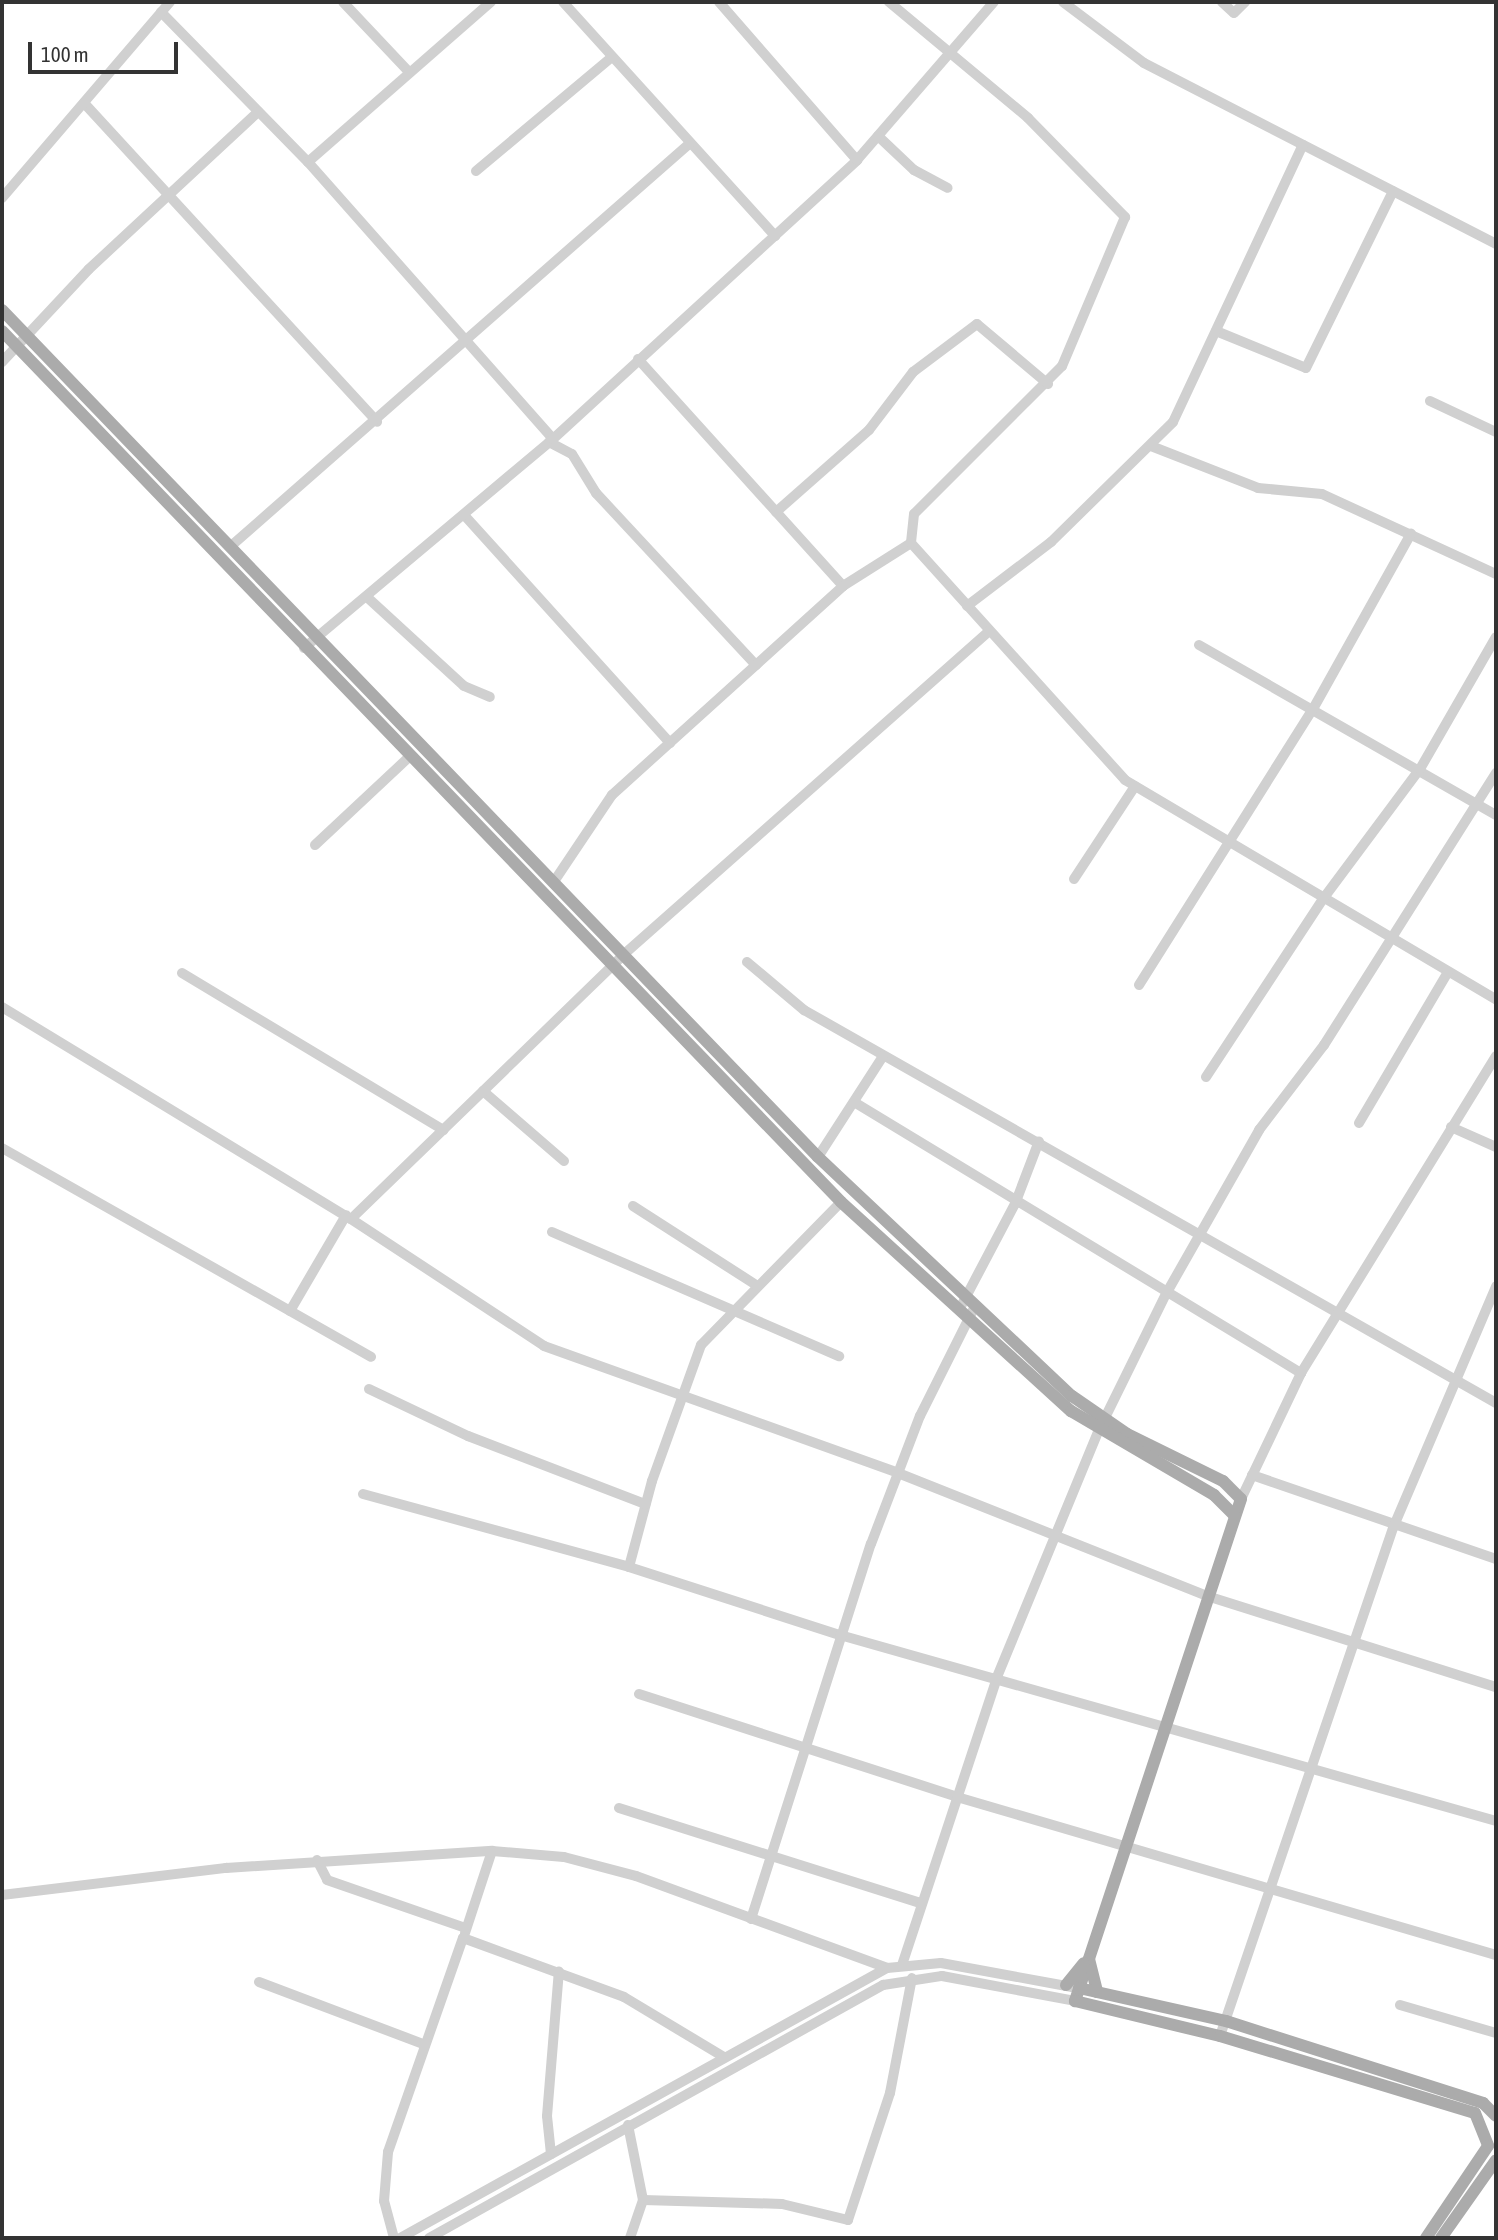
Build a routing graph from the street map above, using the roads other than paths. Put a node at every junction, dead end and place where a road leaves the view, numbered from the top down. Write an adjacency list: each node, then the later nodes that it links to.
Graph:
1 (170, 2): 11 (street)
2 (344, 2): 14 (street)
3 (491, 2): 14 (street)
4 (564, 2): 13 (street)
5 (719, 2): 20 (street)
6 (889, 2): 12 (street)
7 (994, 2): 12 (street)
8 (1063, 2): 19 (street)
9 (1222, 2): 10 (street)
10 (1245, 2)
11 (161, 12): 15 (street); 16 (street)
12 (948, 55): 17 (street); 37 (street)
13 (612, 57): 18 (street); 22 (street)
14 (407, 70): 21 (street)
15 (84, 103): 25 (street); 26 (street)
16 (258, 112): 21 (street); 25 (street)
17 (878, 135): 20 (street); 23 (street)
18 (690, 143): 27 (street); 33 (street)
19 (1303, 145): 24 (street); 31 (street)
20 (857, 160): 27 (street)
21 (308, 162): 33 (street)
22 (476, 171)
23 (948, 188)
24 (1394, 191): 28 (street); 31 (street)
25 (168, 195): 32 (street); 39 (street)
26 (2, 198)
27 (775, 236): 35 (street)
28 (1496, 244)
29 (2, 310): 32 (main road)
30 (2, 331): 34 (main road)
31 (1216, 331): 42 (street)
32 (28, 337): 34 (street); 47 (main road)
33 (466, 338): 39 (street); 41 (street)
34 (18, 347): 36 (street); 56 (main road)
35 (638, 359): 41 (street); 43 (street)
36 (2, 362)
37 (1048, 384): 43 (street); 46 (street)
38 (1430, 401): 40 (street)
39 (377, 422): 47 (street)
40 (1496, 432)
41 (551, 440): 44 (street); 57 (street)
42 (1151, 446): 45 (street); 51 (street)
43 (776, 512): 49 (street)
44 (465, 516): 50 (street); 60 (street)
45 (1411, 534): 48 (street); 59 (street)
46 (911, 543): 49 (street); 51 (street)
47 (231, 547): 54 (main road)
48 (1496, 574)
49 (843, 586): 57 (street)
50 (368, 598): 54 (street); 58 (street)
51 (967, 606): 52 (street)
52 (989, 631): 64 (street); 73 (street)
53 (1496, 637): 62 (street)
54 (316, 639): 56 (street); 70 (main road)
55 (1199, 645): 59 (street)
56 (304, 648): 61 (main road)
57 (756, 664): 60 (street)
58 (490, 697)
59 (1313, 709): 62 (street); 67 (street)
60 (670, 743): 70 (street)
61 (408, 758): 68 (street); 75 (main road)
62 (1420, 769): 65 (street); 71 (street)
63 (1496, 773): 65 (street)
64 (1135, 786): 67 (street); 69 (street)
65 (1477, 804): 66 (street); 72 (street)
66 (1496, 815)
67 (1227, 842): 71 (street); 78 (street)
68 (314, 845)
69 (1074, 879)
70 (553, 883): 73 (main road)
71 (1323, 899): 72 (street); 83 (street)
72 (1389, 940): 76 (street); 99 (street)
73 (622, 956): 75 (street); 92 (main road)
74 (747, 962): 81 (street)
75 (612, 966): 84 (street); 94 (main road)
76 (1448, 972): 79 (street); 86 (street)
77 (182, 973): 88 (street)
78 (1139, 985)
79 (1496, 999)
80 (3, 1010): 97 (street)
81 (883, 1056): 85 (street); 89 (street)
82 (1496, 1056): 87 (street)
83 (1206, 1077)
84 (483, 1091): 88 (street); 93 (street)
85 (854, 1102): 92 (street); 95 (street)
86 (1359, 1123)
87 (1451, 1127): 90 (street); 106 (street)
88 (443, 1130): 97 (street)
89 (1039, 1141): 95 (street); 99 (street)
90 (1496, 1147)
91 (2, 1148): 105 (street)
92 (818, 1157): 103 (main road)
93 (564, 1161)
94 (841, 1202): 100 (street); 107 (main road)
95 (1015, 1204): 102 (street); 103 (street)
96 (633, 1206): 100 (street)
97 (349, 1217): 105 (street); 113 (street)
98 (552, 1232): 104 (street)
99 (1198, 1233): 102 (street); 106 (street)
100 (756, 1285): 104 (street)
101 (1496, 1286): 111 (street)
102 (1166, 1294): 110 (street); 115 (street)
103 (971, 1302): 107 (street); 115 (main road)
104 (731, 1309): 108 (street); 113 (street)
105 (290, 1311): 109 (street)
106 (1338, 1313): 110 (street); 111 (street)
107 (963, 1314): 115 (main road); 116 (street)
108 (839, 1356)
109 (371, 1357)
110 (1301, 1373): 117 (street)
111 (1454, 1382): 114 (street); 122 (street)
112 (369, 1389): 120 (street)
113 (681, 1392): 116 (street); 120 (street)
114 (1496, 1403)
115 (1102, 1426): 119 (main road); 121 (main road); 123 (street)
116 (898, 1474): 123 (street); 127 (street)
117 (1252, 1475): 119 (street); 122 (street)
118 (363, 1494): 125 (street)
119 (1241, 1499): 121 (main road)
120 (645, 1504): 125 (street)
121 (1234, 1515): 126 (main road)
122 (1393, 1528): 124 (street); 128 (street)
123 (1056, 1536): 126 (street); 129 (street)
124 (1496, 1559)
125 (629, 1567): 127 (street)
126 (1208, 1596): 128 (street); 132 (main road)
127 (840, 1635): 129 (street); 133 (street)
128 (1351, 1645): 130 (street); 134 (street)
129 (997, 1677): 132 (street); 135 (street)
130 (1496, 1688)
131 (639, 1694): 133 (street)
132 (1163, 1728): 134 (street); 138 (main road)
133 (808, 1749): 135 (street); 140 (street)
134 (1309, 1769): 137 (street); 142 (street)
135 (957, 1797): 138 (street); 144 (street)
136 (619, 1808): 140 (street)
137 (1496, 1821)
138 (1125, 1847): 142 (street); 148 (main road)
139 (492, 1850): 141 (street); 145 (street); 146 (street)
140 (773, 1855): 144 (street); 145 (street)
141 (317, 1860): 143 (street); 146 (street)
142 (1270, 1892): 147 (street); 158 (street)
143 (2, 1895)
144 (918, 1902): 149 (street)
145 (751, 1919): 150 (street)
146 (465, 1933): 151 (street); 161 (street)
147 (1496, 1955)
148 (1088, 1957): 154 (main road); 155 (main road); 156 (main road)
149 (902, 1965): 150 (street); 154 (street)
150 (887, 1968): 162 (street)
151 (559, 1971): 162 (street); 166 (street)
152 (912, 1978): 156 (street); 165 (street); 168 (street)
153 (259, 1982): 161 (street)
154 (1066, 1985): 156 (street)
155 (1097, 1992): 156 (main road); 158 (main road)
156 (1077, 1994): 160 (main road)
157 (1401, 2005): 159 (street)
158 (1226, 2021): 160 (street); 163 (main road)
159 (1496, 2034)
160 (1220, 2036): 164 (main road)
161 (423, 2043): 169 (street)
162 (724, 2057): 166 (street)
163 (1495, 2112): 164 (street)
164 (1475, 2113): 173 (main road)
165 (628, 2125): 168 (street); 171 (street)
166 (551, 2154): 170 (street)
167 (1495, 2165): 174 (main road)
168 (643, 2200): 172 (street)
169 (394, 2238)
170 (400, 2238)
171 (429, 2238)
172 (630, 2238)
173 (1426, 2238)
174 (1441, 2238)

